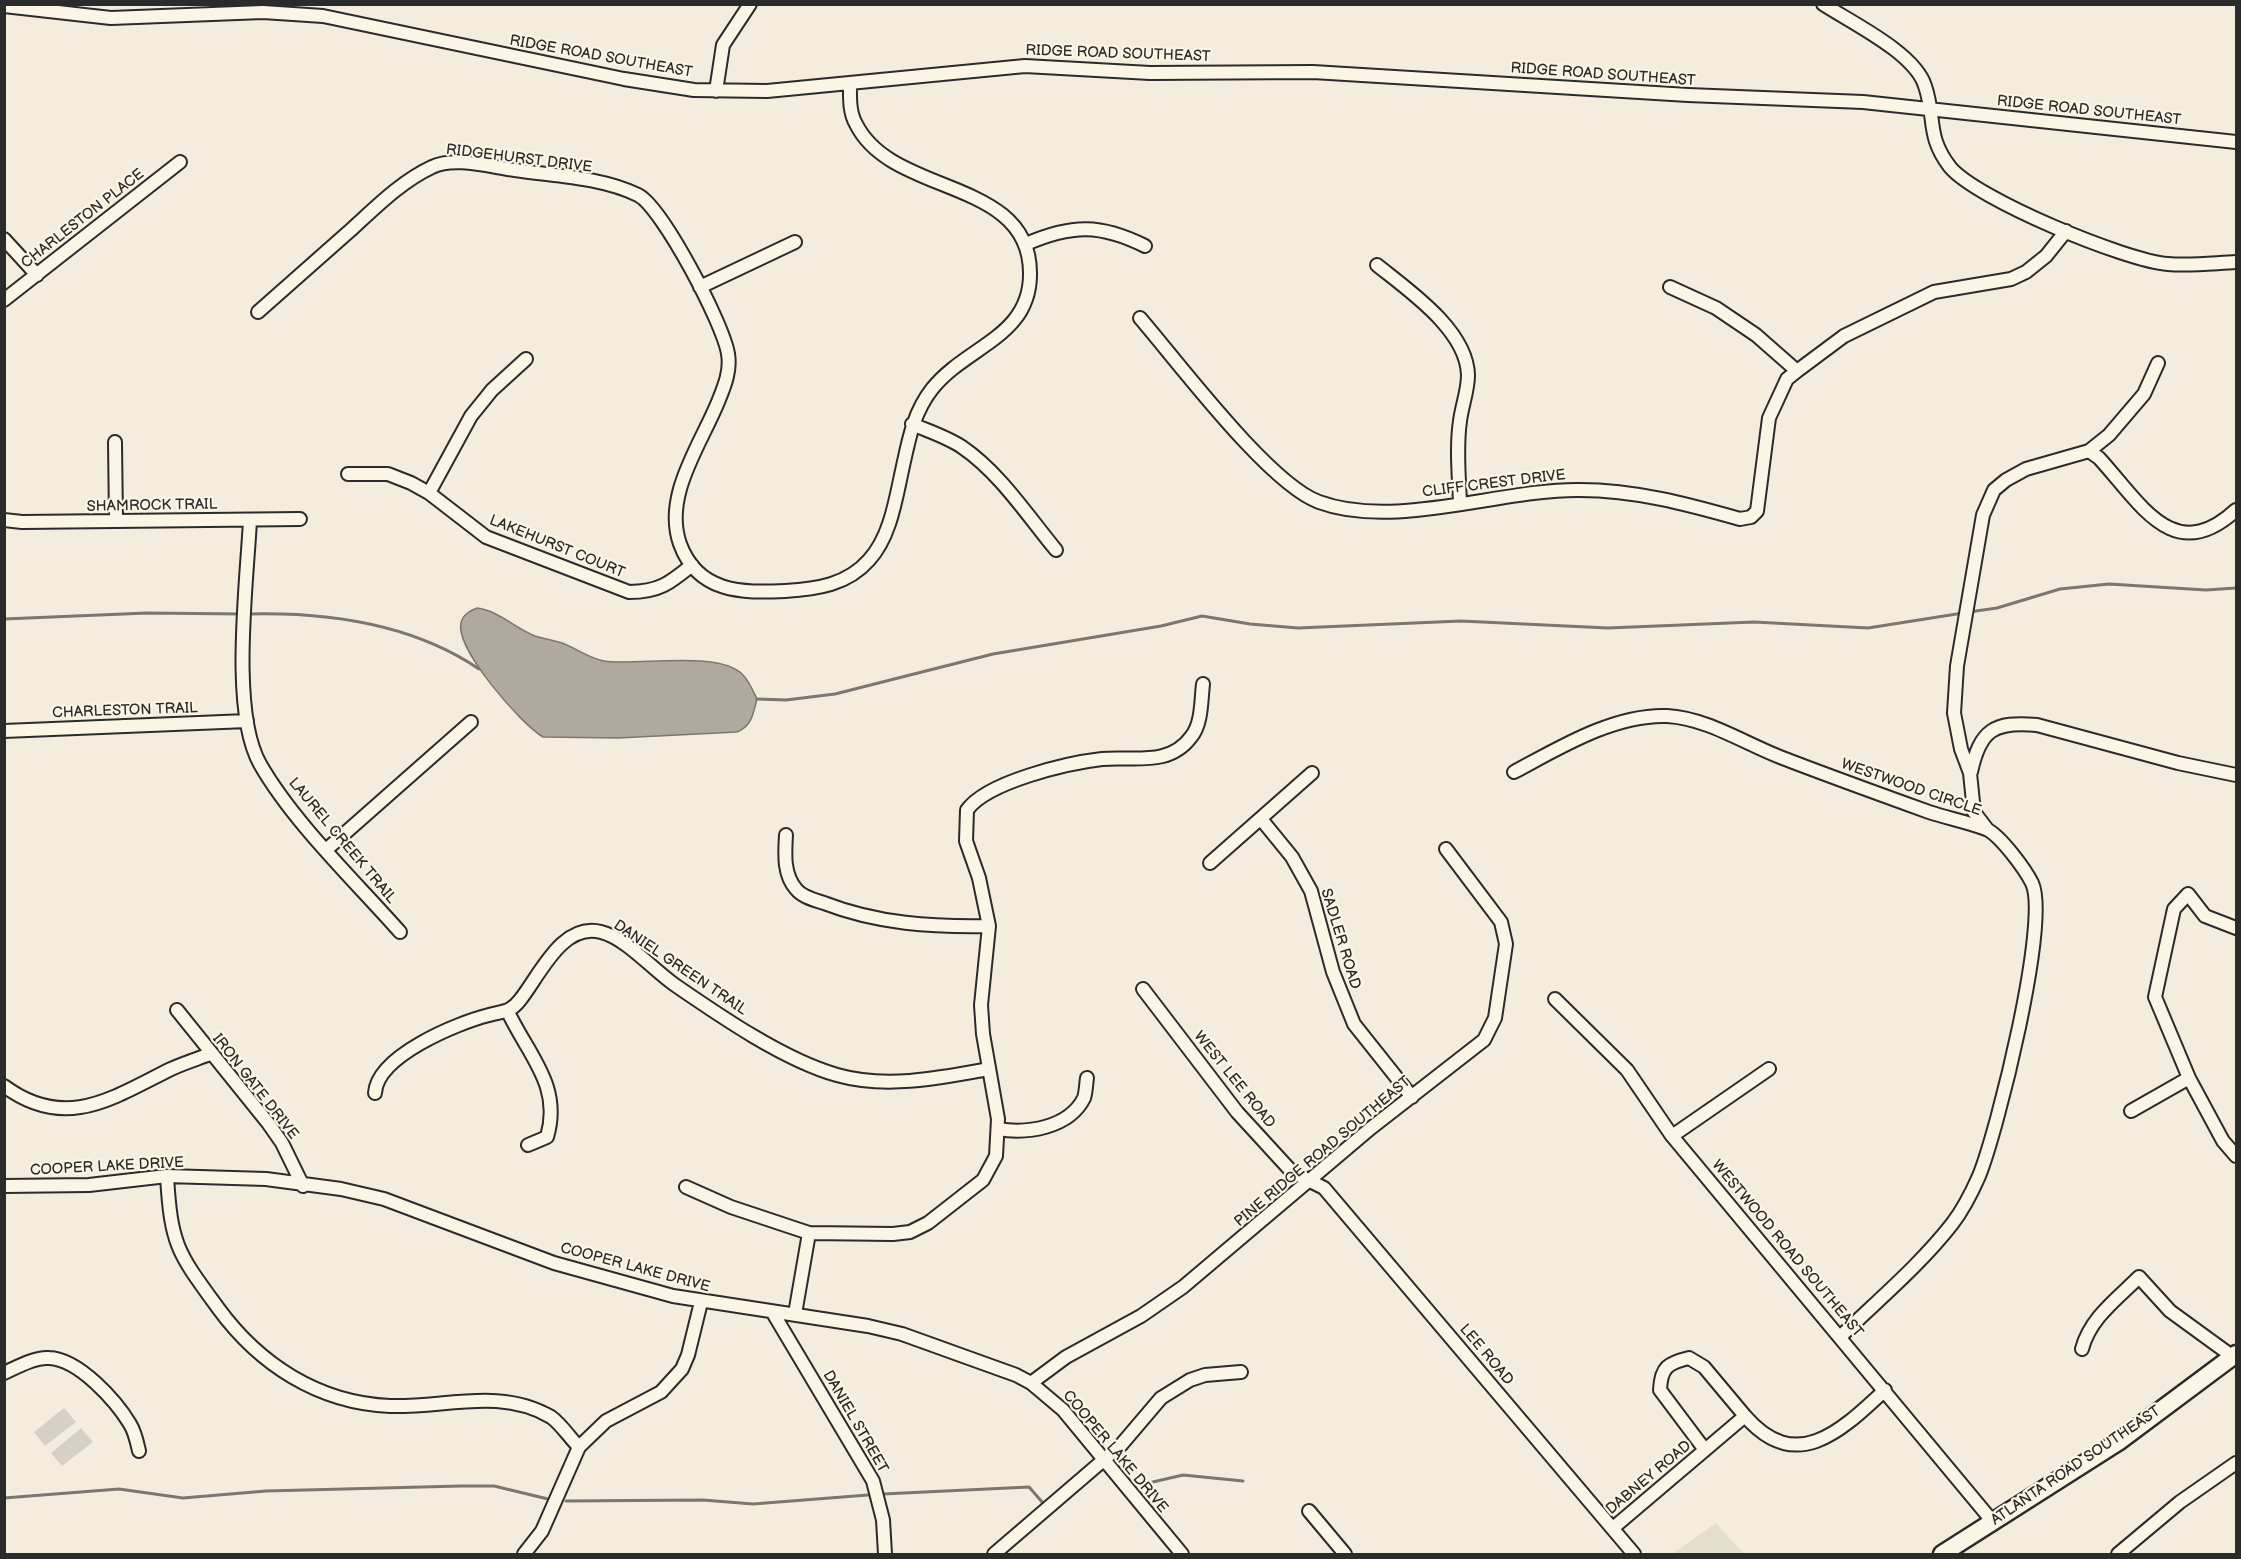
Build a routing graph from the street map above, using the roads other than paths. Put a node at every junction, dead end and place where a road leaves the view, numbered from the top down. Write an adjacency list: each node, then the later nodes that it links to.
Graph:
1 (750, 4): 5 (street)
2 (1823, 4): 6 (street)
3 (4, 6): 5 (street, RIDGE ROAD SOUTHEAST)
4 (850, 83): 5 (street, RIDGE ROAD SOUTHEAST); 6 (street, RIDGE ROAD SOUTHEAST); 12 (street, RIDGEHURST DRIVE)
5 (716, 91)
6 (1929, 108): 7 (street, RIDGE ROAD SOUTHEAST); 9 (street)
7 (2236, 142)
8 (180, 162): 16 (street, CHARLESTON PLACE)
9 (2066, 231): 14 (street); 24 (street, CLIFF CREST DRIVE)
10 (4, 238): 16 (street)
11 (795, 242): 17 (street)
12 (1026, 244): 13 (street); 25 (street, RIDGEHURST DRIVE)
13 (1145, 246)
14 (2236, 262)
15 (1377, 265): 30 (street)
16 (37, 275): 19 (street, CHARLESTON PLACE)
17 (700, 287): 20 (street, RIDGEHURST DRIVE); 37 (street, RIDGEHURST DRIVE)
18 (1670, 287): 24 (street)
19 (4, 300)
20 (258, 312)
21 (1140, 318): 30 (street, CLIFF CREST DRIVE)
22 (526, 359): 29 (street)
23 (2158, 363): 27 (street)
24 (1797, 371): 30 (street, CLIFF CREST DRIVE)
25 (912, 424): 36 (street); 37 (street, RIDGEHURST DRIVE)
26 (115, 442): 35 (street)
27 (2089, 451): 31 (street); 44 (street)
28 (348, 474): 29 (street, LAKEHURST COURT)
29 (429, 493): 37 (street, LAKEHURST COURT)
30 (1460, 503)
31 (2236, 510)
32 (300, 519): 34 (street, SHAMROCK TRAIL)
33 (4, 520): 35 (street, SHAMROCK TRAIL)
34 (250, 520): 35 (street, SHAMROCK TRAIL); 39 (street, LAUREL CREEK TRAIL)
35 (116, 521)
36 (1056, 550)
37 (692, 565)
38 (1203, 684): 52 (street)
39 (247, 721): 41 (street, CHARLESTON TRAIL); 49 (street, LAUREL CREEK TRAIL)
40 (471, 722): 49 (street)
41 (4, 731)
42 (1514, 772): 47 (street, WESTWOOD CIRCLE)
43 (1312, 773): 46 (street)
44 (1970, 773): 45 (street); 47 (street)
45 (2236, 775)
46 (1261, 819): 51 (street); 66 (street, SADLER ROAD)
47 (1987, 829): 81 (street, WESTWOOD CIRCLE)
48 (786, 835): 52 (street)
49 (327, 849): 54 (street, LAUREL CREEK TRAIL)
50 (1446, 849): 66 (street, PINE RIDGE ROAD SOUTHEAST)
51 (1210, 863)
52 (989, 926): 60 (street)
53 (2236, 928): 63 (street)
54 (400, 932)
55 (1143, 989): 73 (street, WEST LEE ROAD)
56 (1555, 999): 69 (street, WESTWOOD ROAD SOUTHEAST)
57 (177, 1010): 59 (street, IRON GATE DRIVE)
58 (508, 1012): 60 (street, DANIEL GREEN TRAIL); 65 (street); 70 (street)
59 (210, 1054): 64 (street); 75 (street, IRON GATE DRIVE)
60 (989, 1069): 68 (street)
61 (1769, 1069): 69 (street)
62 (1087, 1078): 68 (street)
63 (2189, 1078): 67 (street); 71 (street)
64 (4, 1086)
65 (375, 1093)
66 (1412, 1097): 73 (street, PINE RIDGE ROAD SOUTHEAST)
67 (2131, 1111)
68 (999, 1129): 77 (street)
69 (1672, 1136): 81 (street, WESTWOOD ROAD SOUTHEAST)
70 (528, 1145)
71 (2236, 1156)
72 (167, 1176): 74 (street, COOPER LAKE DRIVE); 75 (street, COOPER LAKE DRIVE); 89 (street)
73 (1310, 1181): 86 (street, PINE RIDGE ROAD SOUTHEAST); 96 (street, LEE ROAD)
74 (4, 1186)
75 (303, 1186): 78 (street, COOPER LAKE DRIVE)
76 (686, 1187): 77 (street)
77 (809, 1233): 80 (street)
78 (700, 1302): 79 (street, COOPER LAKE DRIVE); 89 (street)
79 (773, 1313): 80 (street, COOPER LAKE DRIVE); 98 (street, DANIEL STREET)
80 (795, 1314): 86 (street, COOPER LAKE DRIVE)
81 (1840, 1337): 87 (street, WESTWOOD ROAD SOUTHEAST)
82 (2082, 1349): 83 (street)
83 (2236, 1359): 95 (main road, ATLANTA ROAD SOUTHEAST)
84 (1241, 1372): 92 (street)
85 (4, 1373): 91 (street)
86 (1031, 1383): 92 (street, COOPER LAKE DRIVE)
87 (1885, 1390): 88 (street, DABNEY ROAD); 95 (street, WESTWOOD ROAD SOUTHEAST)
88 (1745, 1416): 90 (street, DABNEY ROAD); 90 (street, DABNEY ROAD)
89 (579, 1447): 97 (street)
90 (1705, 1450): 96 (street, DABNEY ROAD)
91 (139, 1451)
92 (1105, 1460): 99 (street); 100 (street, COOPER LAKE DRIVE)
93 (2236, 1464): 104 (street)
94 (1309, 1511): 101 (street)
95 (1993, 1522): 103 (main road, ATLANTA ROAD SOUTHEAST)
96 (1613, 1528): 102 (street, LEE ROAD)
97 (524, 1554)
98 (885, 1554)
99 (994, 1554)
100 (1182, 1554)
101 (1345, 1554)
102 (1634, 1554)
103 (1942, 1554)
104 (2118, 1554)

